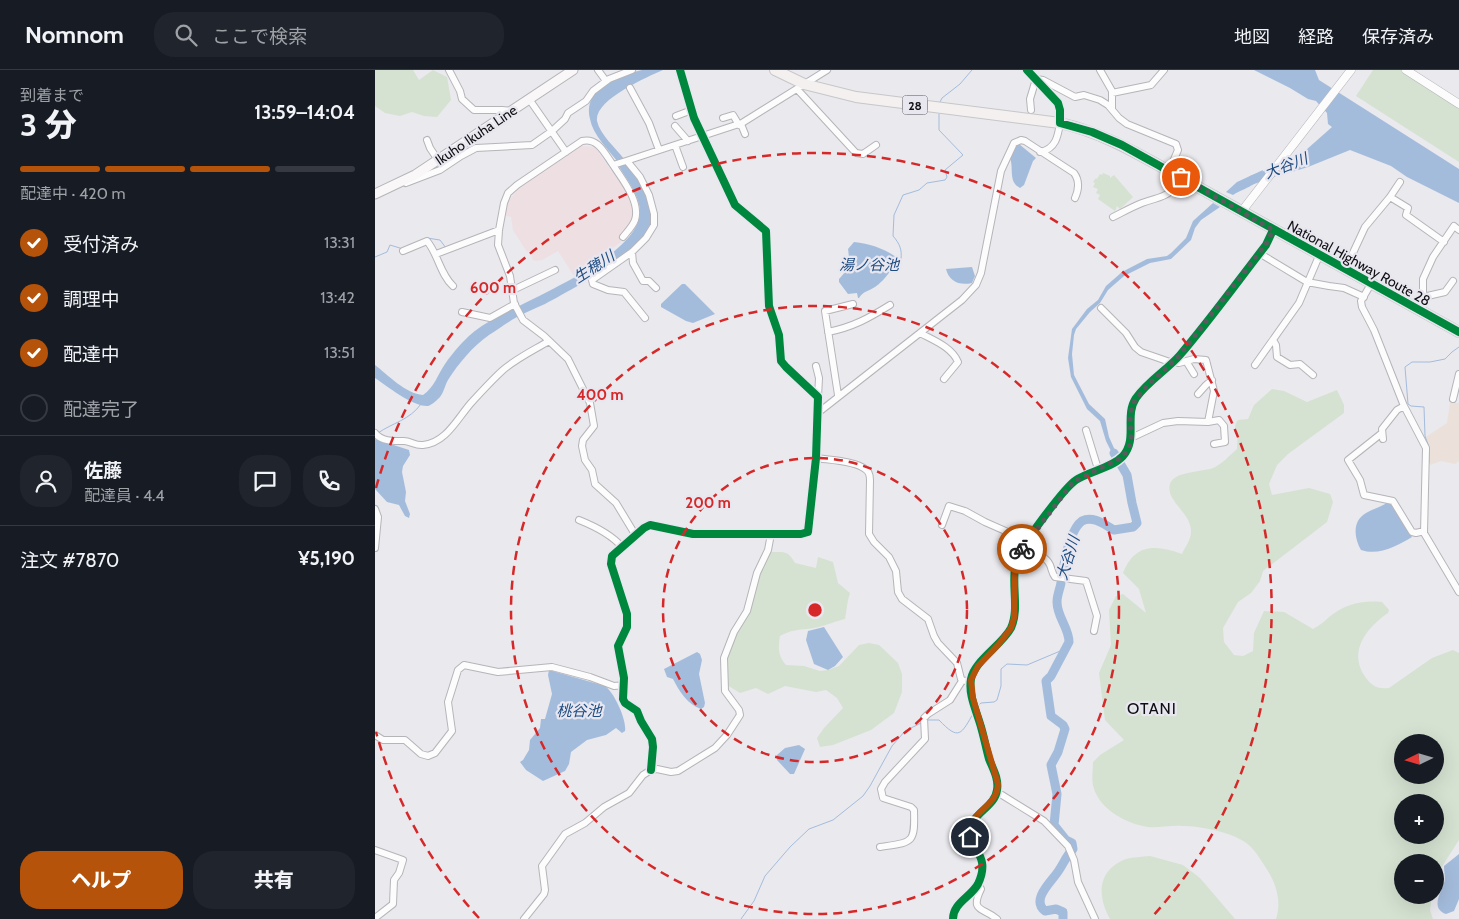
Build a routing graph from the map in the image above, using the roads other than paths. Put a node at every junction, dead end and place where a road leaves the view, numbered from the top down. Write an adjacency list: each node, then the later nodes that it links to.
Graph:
1 (449, 70): 23 (street)
2 (573, 70): 18 (main road, Ikuho Ikuha Line)
3 (598, 70): 14 (street)
4 (631, 70): 14 (street)
5 (679, 70): 21 (street)
6 (775, 70): 15 (highway, National Highway Route 28 / 28)
7 (827, 70): 15 (street)
8 (1027, 70): 13 (street)
9 (1100, 70): 17 (street)
10 (1164, 70): 17 (street)
11 (1351, 70): 50 (street)
12 (1405, 70): 19 (street)
13 (1036, 79): 20 (street); 22 (street); 26 (street)
14 (606, 81): 29 (street)
15 (801, 86): 26 (highway, National Highway Route 28 / 28); 27 (street); 35 (street)
16 (630, 88): 36 (street)
17 (1112, 93): 20 (street)
18 (529, 99): 23 (main road, Ikuho Ikuha Line); 29 (street)
19 (1459, 104)
20 (1112, 108): 43 (street)
21 (692, 110): 24 (street); 31 (street)
22 (1031, 110)
23 (511, 111): 39 (main road, Ikuho Ikuha Line)
24 (676, 116)
25 (723, 118): 27 (street)
26 (1060, 123): 38 (street); 43 (highway, National Highway Route 28 / 28)
27 (740, 124): 30 (street); 31 (street)
28 (675, 126): 33 (street)
29 (552, 131): 37 (street); 46 (street)
30 (745, 134)
31 (702, 136): 33 (street); 95 (street)
32 (427, 140): 39 (street)
33 (688, 141): 34 (street)
34 (675, 145): 36 (street); 42 (street)
35 (876, 145)
36 (659, 150): 40 (street)
37 (565, 152): 41 (street); 52 (street)
38 (1040, 152): 49 (street); 81 (street)
39 (438, 160): 46 (main road, Ikuho Ikuha Line)
40 (627, 161): 41 (street); 58 (street)
41 (615, 164): 55 (street)
42 (683, 167)
43 (1169, 171): 44 (highway, National Highway Route 28 / 28)
44 (1181, 177): 50 (highway, National Highway Route 28 / 28); 51 (street)
45 (1400, 182): 48 (street)
46 (393, 186): 47 (main road, Ikuho Ikuha Line)
47 (376, 194)
48 (1390, 197): 56 (street); 63 (street)
49 (1075, 198)
50 (1242, 211): 53 (highway, National Highway Route 28 / 28)
51 (1113, 217)
52 (499, 230): 60 (street); 69 (street)
53 (1273, 230): 59 (street); 61 (highway, National Highway Route 28 / 28)
54 (1459, 230): 56 (street)
55 (623, 237)
56 (1444, 242): 71 (street)
57 (403, 251): 60 (street)
58 (631, 252): 68 (street); 78 (street)
59 (1259, 253): 65 (street); 85 (street)
60 (436, 254): 67 (street)
61 (1319, 256): 63 (highway, National Highway Route 28 / 28); 65 (street)
62 (555, 270): 69 (street)
63 (1345, 270): 66 (highway, National Highway Route 28 / 28)
64 (1453, 281): 71 (street)
65 (1307, 282): 70 (street); 82 (street)
66 (1371, 284): 70 (street); 76 (highway, National Highway Route 28 / 28)
67 (453, 286)
68 (656, 288)
69 (513, 290): 73 (street)
70 (1364, 297): 97 (street)
71 (1423, 297): 76 (street)
72 (853, 304): 79 (street)
73 (515, 305): 77 (street); 83 (street)
74 (891, 305): 79 (street)
75 (1101, 308): 85 (street)
76 (1416, 309): 80 (highway, National Highway Route 28 / 28)
77 (461, 312)
78 (645, 318)
79 (828, 332): 94 (street)
80 (1459, 332)
81 (920, 333): 91 (street); 94 (street)
82 (1273, 340): 86 (street); 90 (street)
83 (549, 341): 101 (street); 111 (street)
84 (1186, 361): 85 (street); 88 (street); 92 (street)
85 (1172, 362): 102 (street)
86 (1255, 365)
87 (816, 366): 95 (street)
88 (1194, 374)
89 (1459, 374): 96 (street)
90 (1313, 375)
91 (944, 379)
92 (1212, 380): 93 (street); 99 (street)
93 (1199, 394)
94 (838, 395): 98 (street)
95 (819, 396): 98 (street)
96 (1453, 399)
97 (1404, 406): 109 (street); 109 (street)
98 (819, 412): 104 (street)
99 (1208, 422): 102 (street); 103 (street)
100 (1087, 430): 105 (street)
101 (376, 434)
102 (1131, 438): 105 (street)
103 (1213, 444)
104 (816, 458): 110 (street); 119 (street)
105 (1098, 469): 112 (street)
106 (375, 509): 114 (street)
107 (579, 520): 113 (street)
108 (942, 525): 112 (street)
109 (1424, 531): 116 (street)
110 (771, 534): 111 (street); 122 (street)
111 (636, 536): 113 (street)
112 (1028, 541): 115 (street)
113 (622, 547): 120 (street)
114 (375, 548)
115 (1020, 552): 117 (street); 118 (street)
116 (1459, 592)
117 (1094, 631)
118 (971, 680): 119 (street); 123 (street)
119 (963, 681): 124 (street)
120 (625, 685): 121 (street); 122 (street)
121 (375, 735)
122 (651, 770): 128 (street)
123 (997, 794): 126 (street); 131 (street)
124 (880, 847)
125 (375, 850): 127 (street)
126 (979, 883): 129 (street); 130 (street)
127 (375, 918)
128 (524, 919)
129 (953, 919)
130 (997, 919)
131 (1095, 919)

